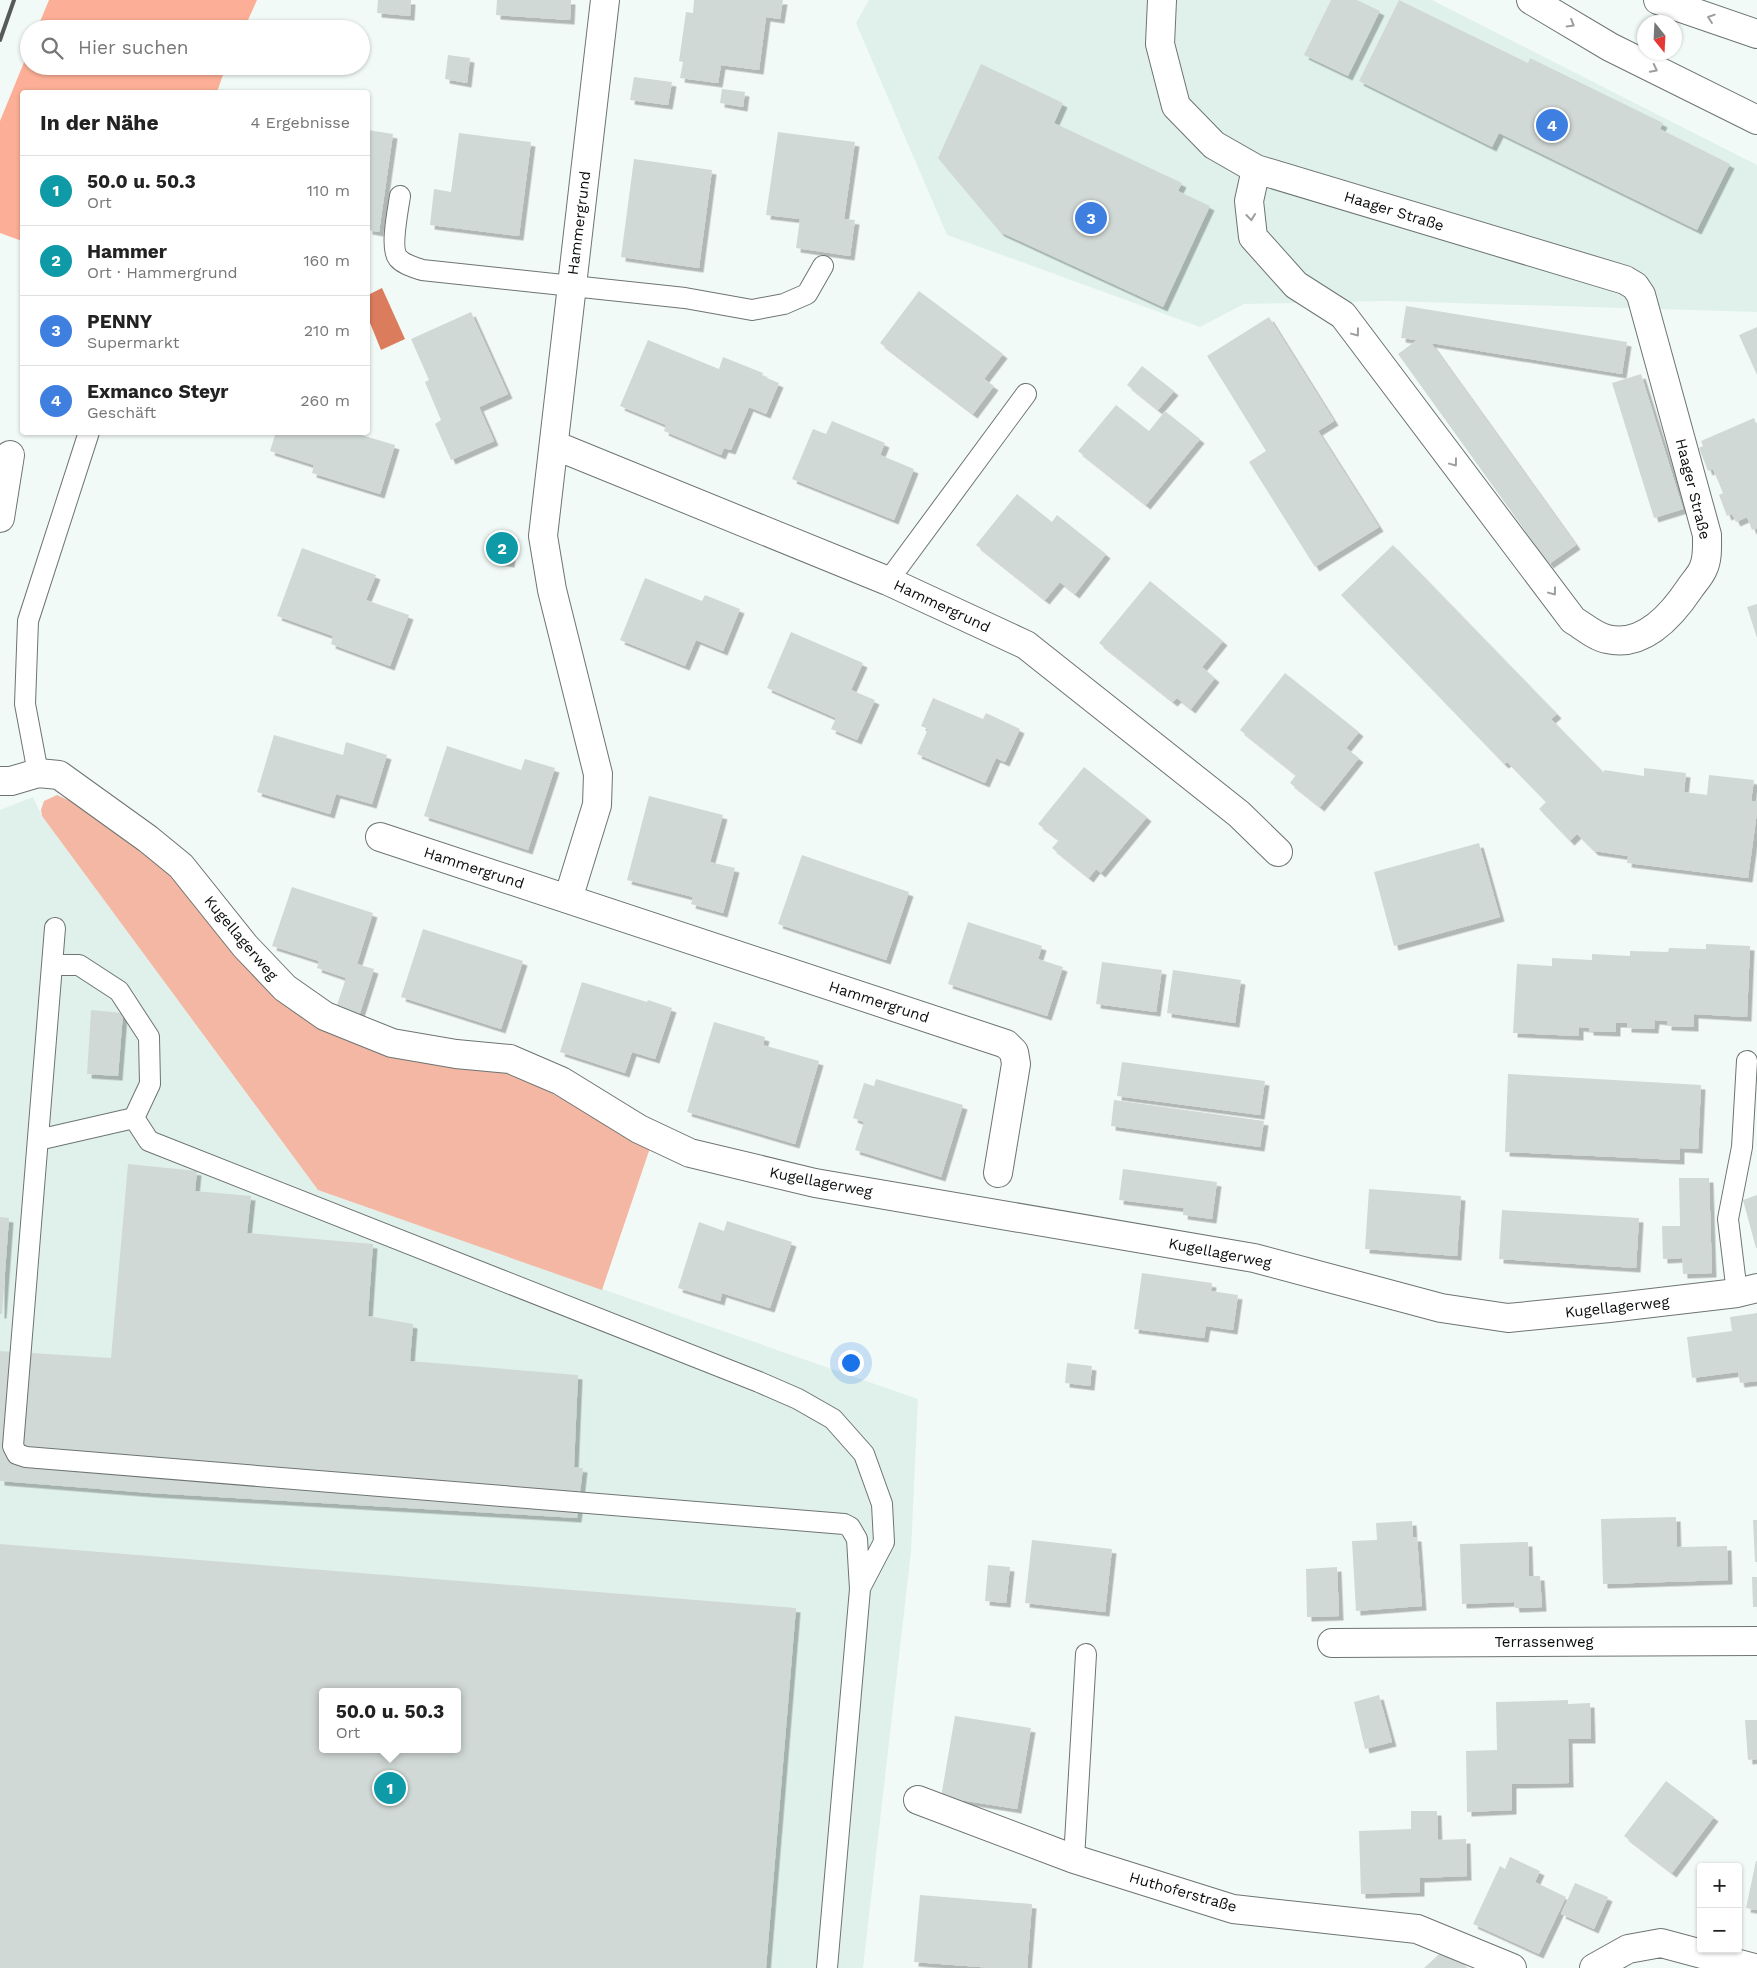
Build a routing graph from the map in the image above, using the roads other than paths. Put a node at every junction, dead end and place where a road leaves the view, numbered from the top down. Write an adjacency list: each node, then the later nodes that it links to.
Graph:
1 (605, 0): 10 (street, Hammergrund)
2 (1162, 0): 7 (street, Haager Straße)
3 (1531, 0): 6 (street, one-way to 6)
4 (1658, 0): 5 (street, one-way to 4)
5 (1757, 34)
6 (1757, 120)
7 (1256, 169): 7 (street, Haager Straße, one-way to 7)
8 (400, 196): 10 (lane)
9 (823, 266): 10 (lane)
10 (572, 286): 13 (street, Hammergrund)
11 (1026, 394): 16 (lane)
12 (88, 435): 17 (lane)
13 (554, 445): 16 (street, Hammergrund); 21 (street, Hammergrund)
14 (10, 454): 15 (street)
15 (0, 518)
16 (888, 581): 20 (street, Hammergrund)
17 (38, 773): 18 (street, Kugellagerweg); 28 (street, Kugellagerweg)
18 (0, 781)
19 (380, 837): 21 (street, Hammergrund)
20 (1278, 852)
21 (568, 899): 27 (street, Hammergrund)
22 (55, 928): 23 (lane)
23 (52, 965): 25 (lane); 26 (lane)
24 (1747, 1061): 28 (lane)
25 (134, 1118): 26 (lane); 29 (lane)
26 (38, 1140): 29 (lane)
27 (998, 1173)
28 (1747, 1290)
29 (860, 1590): 35 (lane)
30 (1757, 1640): 31 (street, Terrassenweg)
31 (1332, 1643)
32 (1086, 1654): 34 (lane)
33 (918, 1800): 34 (street, Huthoferstraße)
34 (1074, 1859): 36 (street, Huthoferstraße)
35 (827, 1968)
36 (1512, 1968)
37 (1594, 1968): 38 (street)
38 (1754, 1968)

